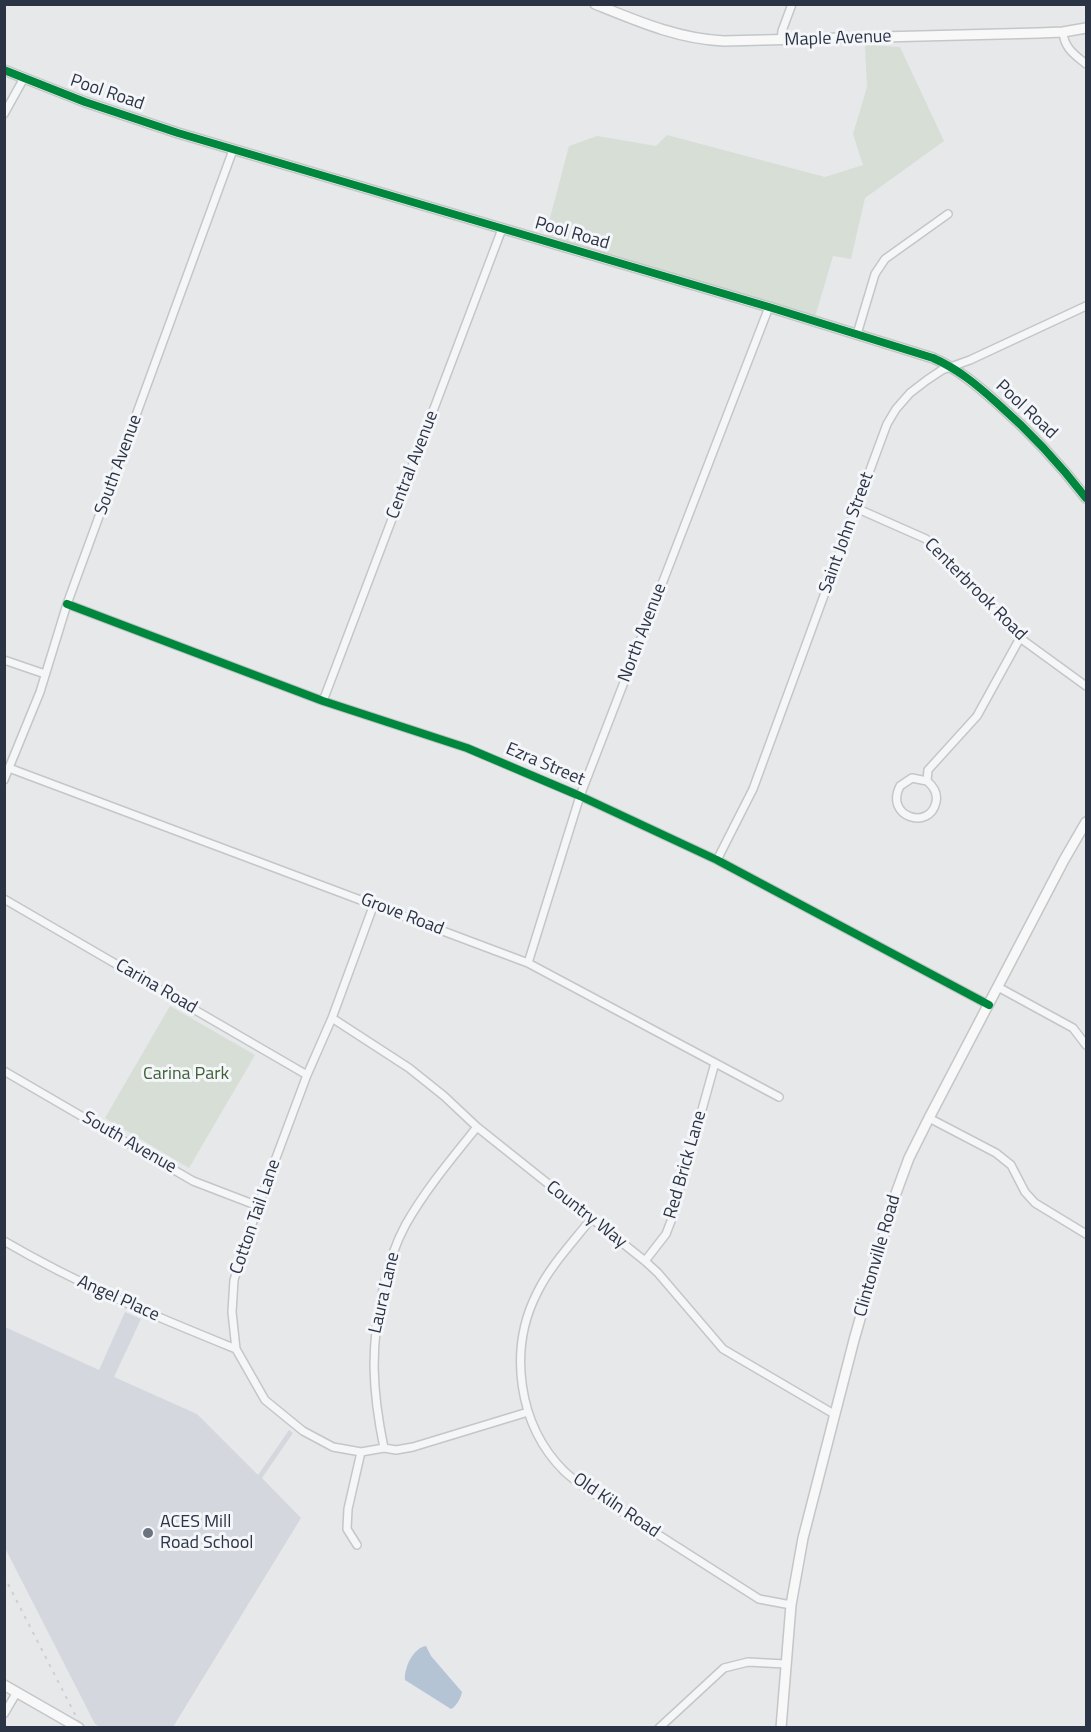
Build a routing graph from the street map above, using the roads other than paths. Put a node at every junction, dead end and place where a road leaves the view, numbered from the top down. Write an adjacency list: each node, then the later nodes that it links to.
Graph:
1 (595, 4): 5 (main road, Maple Avenue)
2 (792, 4): 5 (street)
3 (1086, 28): 4 (main road, Maple Avenue)
4 (1064, 32): 5 (main road, Maple Avenue); 6 (street)
5 (781, 40)
6 (1086, 64)
7 (4, 70): 8 (main road, Pool Road)
8 (24, 78): 9 (street); 10 (main road, Pool Road)
9 (4, 114)
10 (233, 150): 12 (main road, Pool Road); 19 (street, South Avenue)
11 (948, 214): 15 (street)
12 (502, 229): 14 (main road, Pool Road); 24 (street, Central Avenue)
13 (1086, 306): 16 (street, Saint John Street)
14 (769, 307): 15 (main road, Pool Road); 28 (street, North Avenue)
15 (857, 334): 16 (main road, Pool Road)
16 (951, 367): 17 (main road, Pool Road); 18 (street, Saint John Street)
17 (1086, 498)
18 (856, 508): 20 (street, Centerbrook Road); 30 (street, Saint John Street)
19 (67, 604): 22 (street, South Avenue); 24 (street, Ezra Street)
20 (1020, 638): 23 (street, Centerbrook Road); 27 (street)
21 (4, 660): 22 (street)
22 (45, 674): 25 (street, South Avenue)
23 (1086, 686)
24 (323, 701): 28 (street, Ezra Street)
25 (9, 768): 26 (street, South Avenue); 32 (street, Grove Road)
26 (4, 780)
27 (927, 781): 27 (street)
28 (580, 796): 30 (street, Ezra Street); 33 (street, North Avenue)
29 (1086, 822): 34 (main road, Clintonville Road)
30 (717, 860): 35 (street, Ezra Street)
31 (4, 899): 40 (street, Carina Road)
32 (374, 904): 33 (street, Grove Road); 36 (street, Cotton Tail Lane)
33 (528, 963): 38 (street, Grove Road)
34 (998, 987): 35 (main road, Clintonville Road); 37 (street)
35 (988, 1005): 42 (main road, Clintonville Road)
36 (332, 1018): 40 (street, Cotton Tail Lane); 43 (street, Country Way)
37 (1086, 1045)
38 (715, 1063): 41 (street, Grove Road); 48 (street, Red Brick Lane)
39 (4, 1071): 44 (street, South Avenue)
40 (307, 1075): 44 (street, Cotton Tail Lane)
41 (778, 1097)
42 (929, 1118): 46 (street); 51 (main road, Clintonville Road)
43 (477, 1127): 45 (street, Country Way); 52 (street, Laura Lane)
44 (258, 1206): 49 (street, Cotton Tail Lane)
45 (591, 1219): 48 (street, Country Way); 50 (street, Old Kiln Road)
46 (1086, 1234)
47 (4, 1241): 49 (street, Angel Place)
48 (645, 1261): 51 (street, Country Way)
49 (236, 1349): 53 (street, Cotton Tail Lane)
50 (528, 1412): 52 (street, Cotton Tail Lane); 55 (street, Old Kiln Road)
51 (834, 1414): 55 (main road, Clintonville Road)
52 (384, 1448): 53 (street, Cotton Tail Lane)
53 (361, 1452): 54 (street)
54 (357, 1545)
55 (791, 1605): 56 (main road, Clintonville Road)
56 (785, 1664): 61 (street); 62 (main road, Clintonville Road)
57 (4, 1685): 58 (main road)
58 (16, 1692): 59 (street); 60 (main road)
59 (4, 1713)
60 (80, 1728)
61 (659, 1728)
62 (781, 1728)

